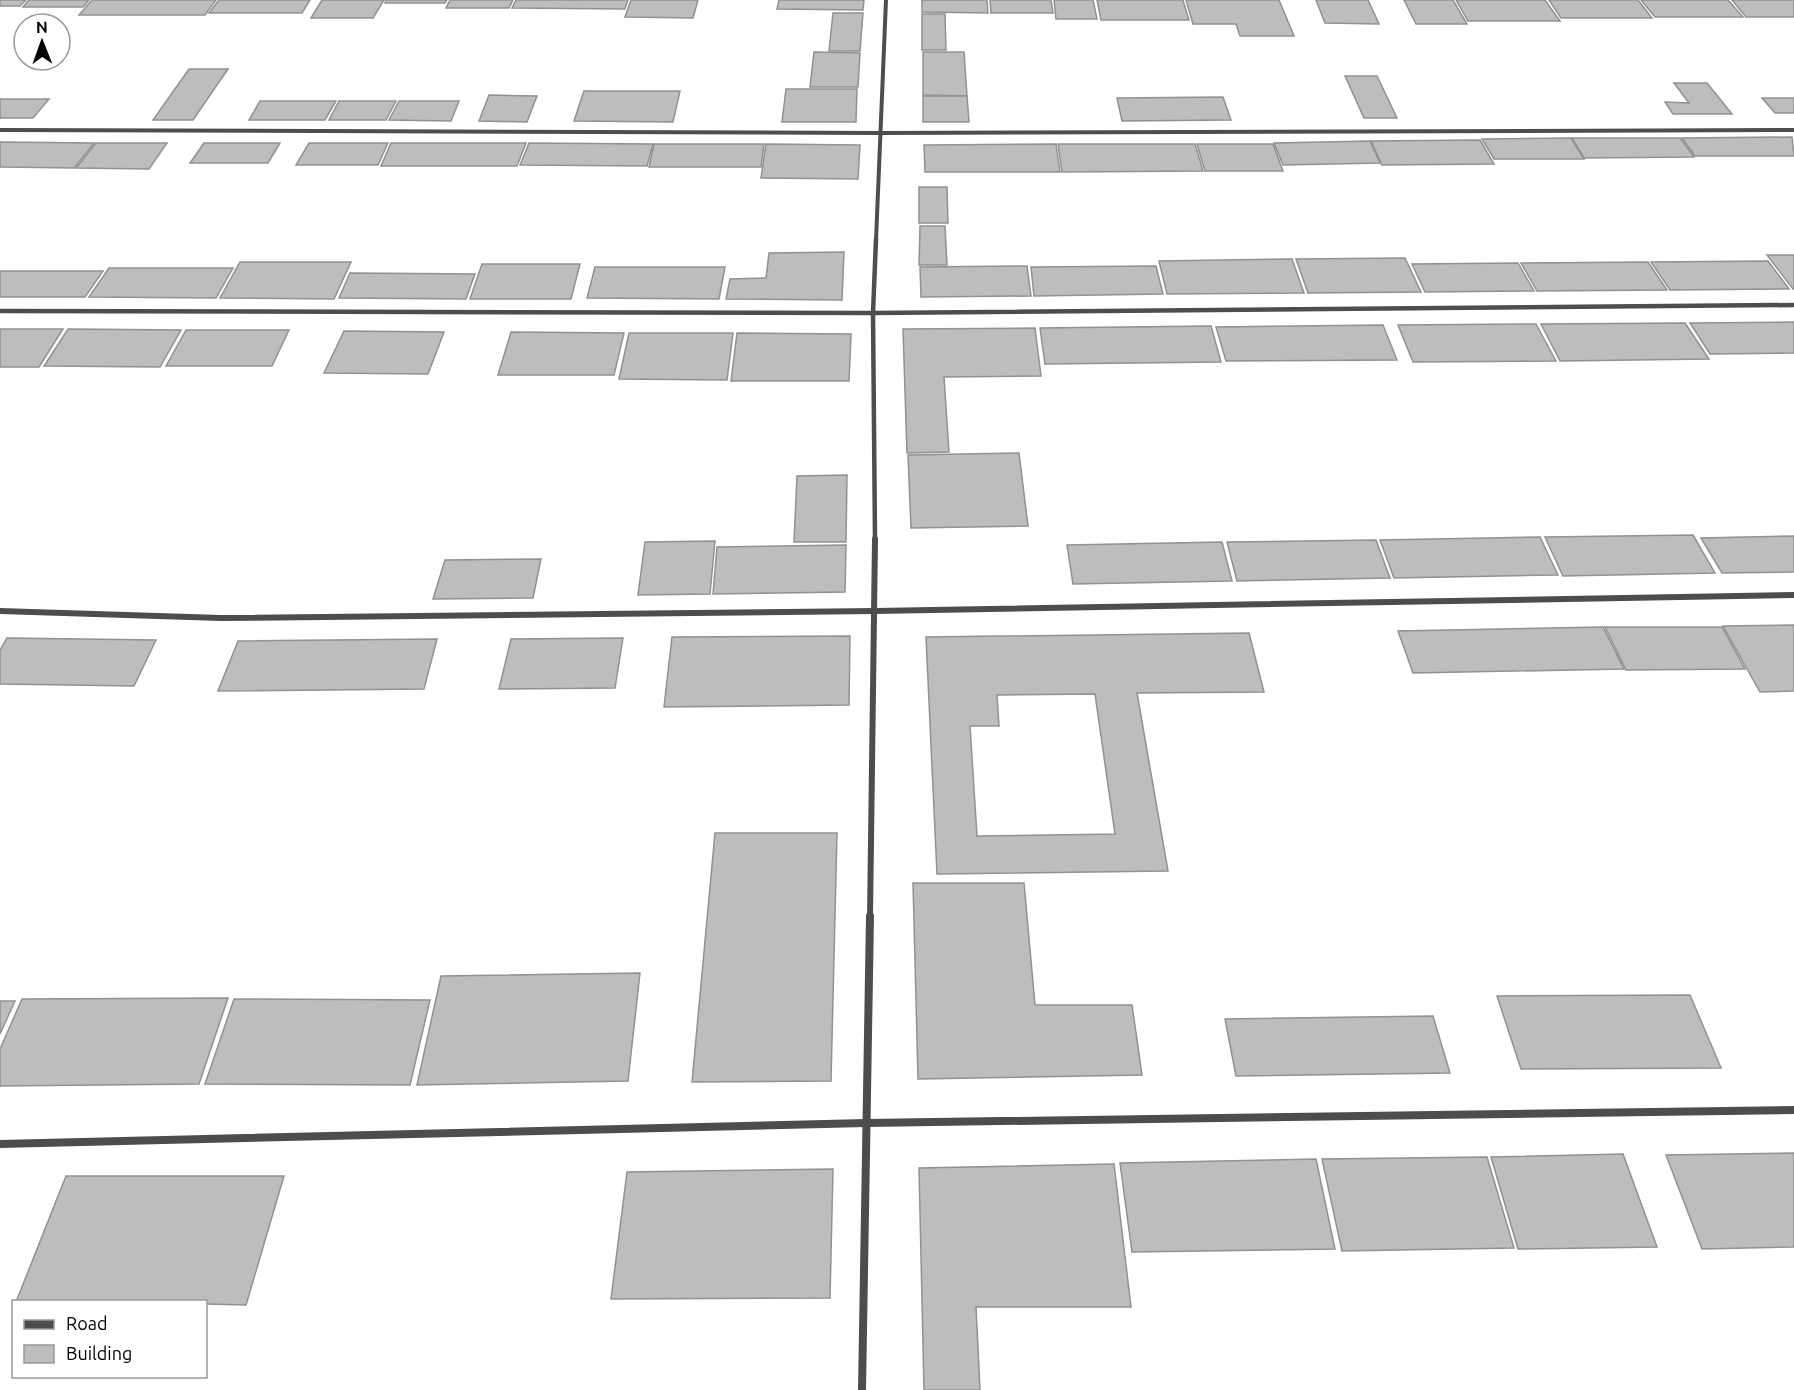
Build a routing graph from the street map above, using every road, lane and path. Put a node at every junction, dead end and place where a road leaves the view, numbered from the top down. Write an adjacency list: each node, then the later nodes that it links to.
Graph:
1 (886, 0): 4 (street)
2 (0, 130): 4 (street)
3 (1794, 130): 4 (street)
4 (879, 134): 7 (street)
5 (1794, 305): 7 (street)
6 (0, 311): 7 (street)
7 (873, 314): 10 (street)
8 (1794, 595): 10 (street)
9 (0, 611): 10 (street)
10 (875, 611): 12 (street)
11 (1794, 1110): 12 (street)
12 (866, 1124): 13 (street); 14 (street)
13 (0, 1144)
14 (861, 1390)

